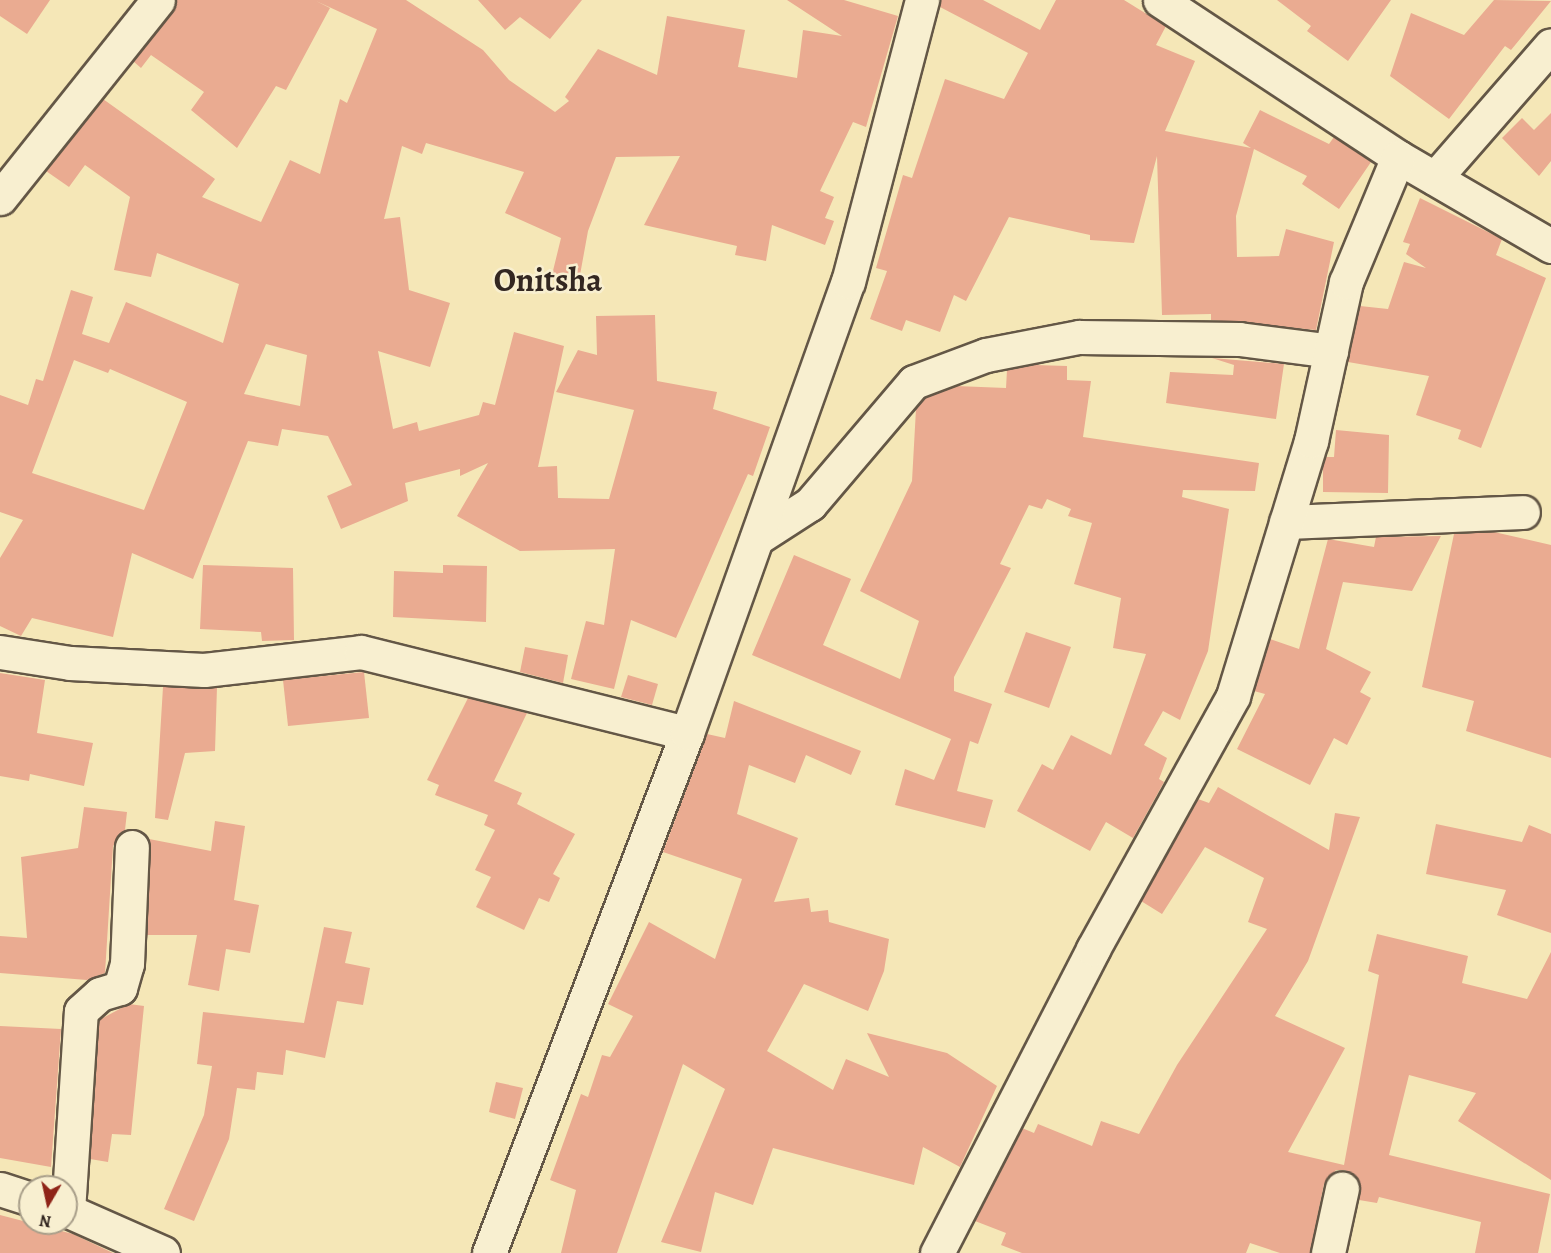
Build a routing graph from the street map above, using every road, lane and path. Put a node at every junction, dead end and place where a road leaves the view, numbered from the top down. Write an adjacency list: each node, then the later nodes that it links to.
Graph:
1 (158, 0): 7 (street)
2 (922, 0): 12 (street)
3 (1160, 0): 5 (street)
4 (1551, 45): 6 (street)
5 (1398, 157): 6 (street); 9 (street)
6 (1435, 178): 8 (street)
7 (0, 198)
8 (1551, 246)
9 (1331, 351): 11 (street); 12 (street)
10 (1523, 512): 11 (street)
11 (1287, 522): 23 (street)
12 (757, 538): 14 (street)
13 (0, 652): 14 (street)
14 (687, 733): 22 (street)
15 (132, 847): 16 (street)
16 (70, 1175)
17 (1342, 1188): 24 (street)
18 (0, 1189): 19 (street)
19 (18, 1194)
20 (78, 1216): 21 (street)
21 (164, 1253)
22 (489, 1253)
23 (937, 1253)
24 (1328, 1253)

